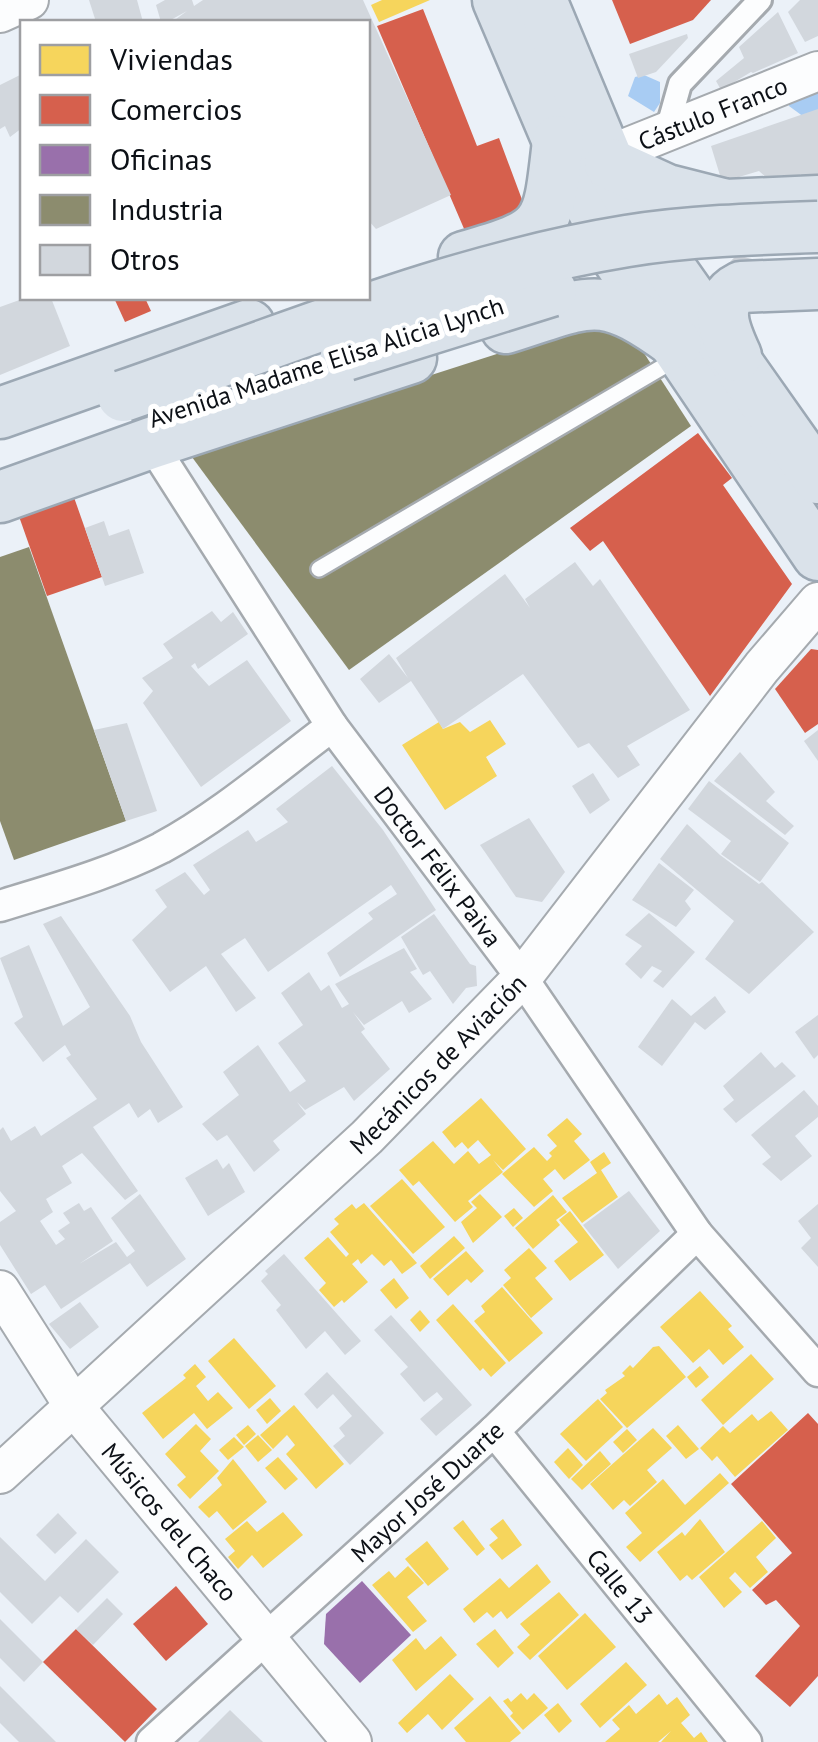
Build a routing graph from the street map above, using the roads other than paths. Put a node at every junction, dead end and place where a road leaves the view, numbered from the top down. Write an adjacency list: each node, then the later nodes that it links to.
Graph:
1 (28, 0): 5 (street)
2 (498, 0): 8 (highway)
3 (541, 0): 9 (highway)
4 (760, 0): 7 (street)
5 (0, 13)
6 (818, 71): 7 (street, Cástulo Franco)
7 (666, 130): 9 (street, Cástulo Franco)
8 (558, 142): 12 (highway); 15 (highway)
9 (608, 160): 10 (highway); 12 (highway)
10 (818, 201)
11 (818, 227): 12 (highway, bridge)
12 (642, 256): 13 (highway); 17 (highway); 18 (highway); 20 (highway, Avenida Madame Elisa Alicia Lynch, bridge)
13 (818, 259)
14 (818, 284): 18 (highway)
15 (370, 286)
16 (329, 300): 19 (highway)
17 (680, 349): 20 (highway); 25 (highway); 26 (lane)
18 (747, 379): 22 (highway)
19 (0, 413)
20 (135, 421): 21 (highway, Avenida Madame Elisa Alicia Lynch); 23 (highway, Avenida Madame Elisa Alicia Lynch); 24 (highway); 28 (street, Doctor Félix Paiva)
21 (0, 441)
22 (813, 459)
23 (0, 472)
24 (0, 498)
25 (818, 555)
26 (319, 569)
27 (818, 602): 30 (street, Mecánicos de Aviación)
28 (332, 726): 29 (street); 30 (street, Doctor Félix Paiva)
29 (0, 906)
30 (522, 978): 31 (street, Doctor Félix Paiva); 34 (street, Mecánicos de Aviación)
31 (697, 1234): 33 (street, Doctor Félix Paiva); 35 (street, Mayor José Duarte)
32 (0, 1290): 34 (street, Músicos del Chaco)
33 (818, 1371)
34 (75, 1408): 36 (street, Mecánicos de Aviación); 37 (street, Músicos del Chaco)
35 (494, 1430): 37 (street, Mayor José Duarte); 40 (street, Calle 13)
36 (0, 1474)
37 (265, 1640): 38 (street, Mayor José Duarte); 39 (street, Músicos del Chaco)
38 (152, 1742)
39 (352, 1742)
40 (746, 1742)

